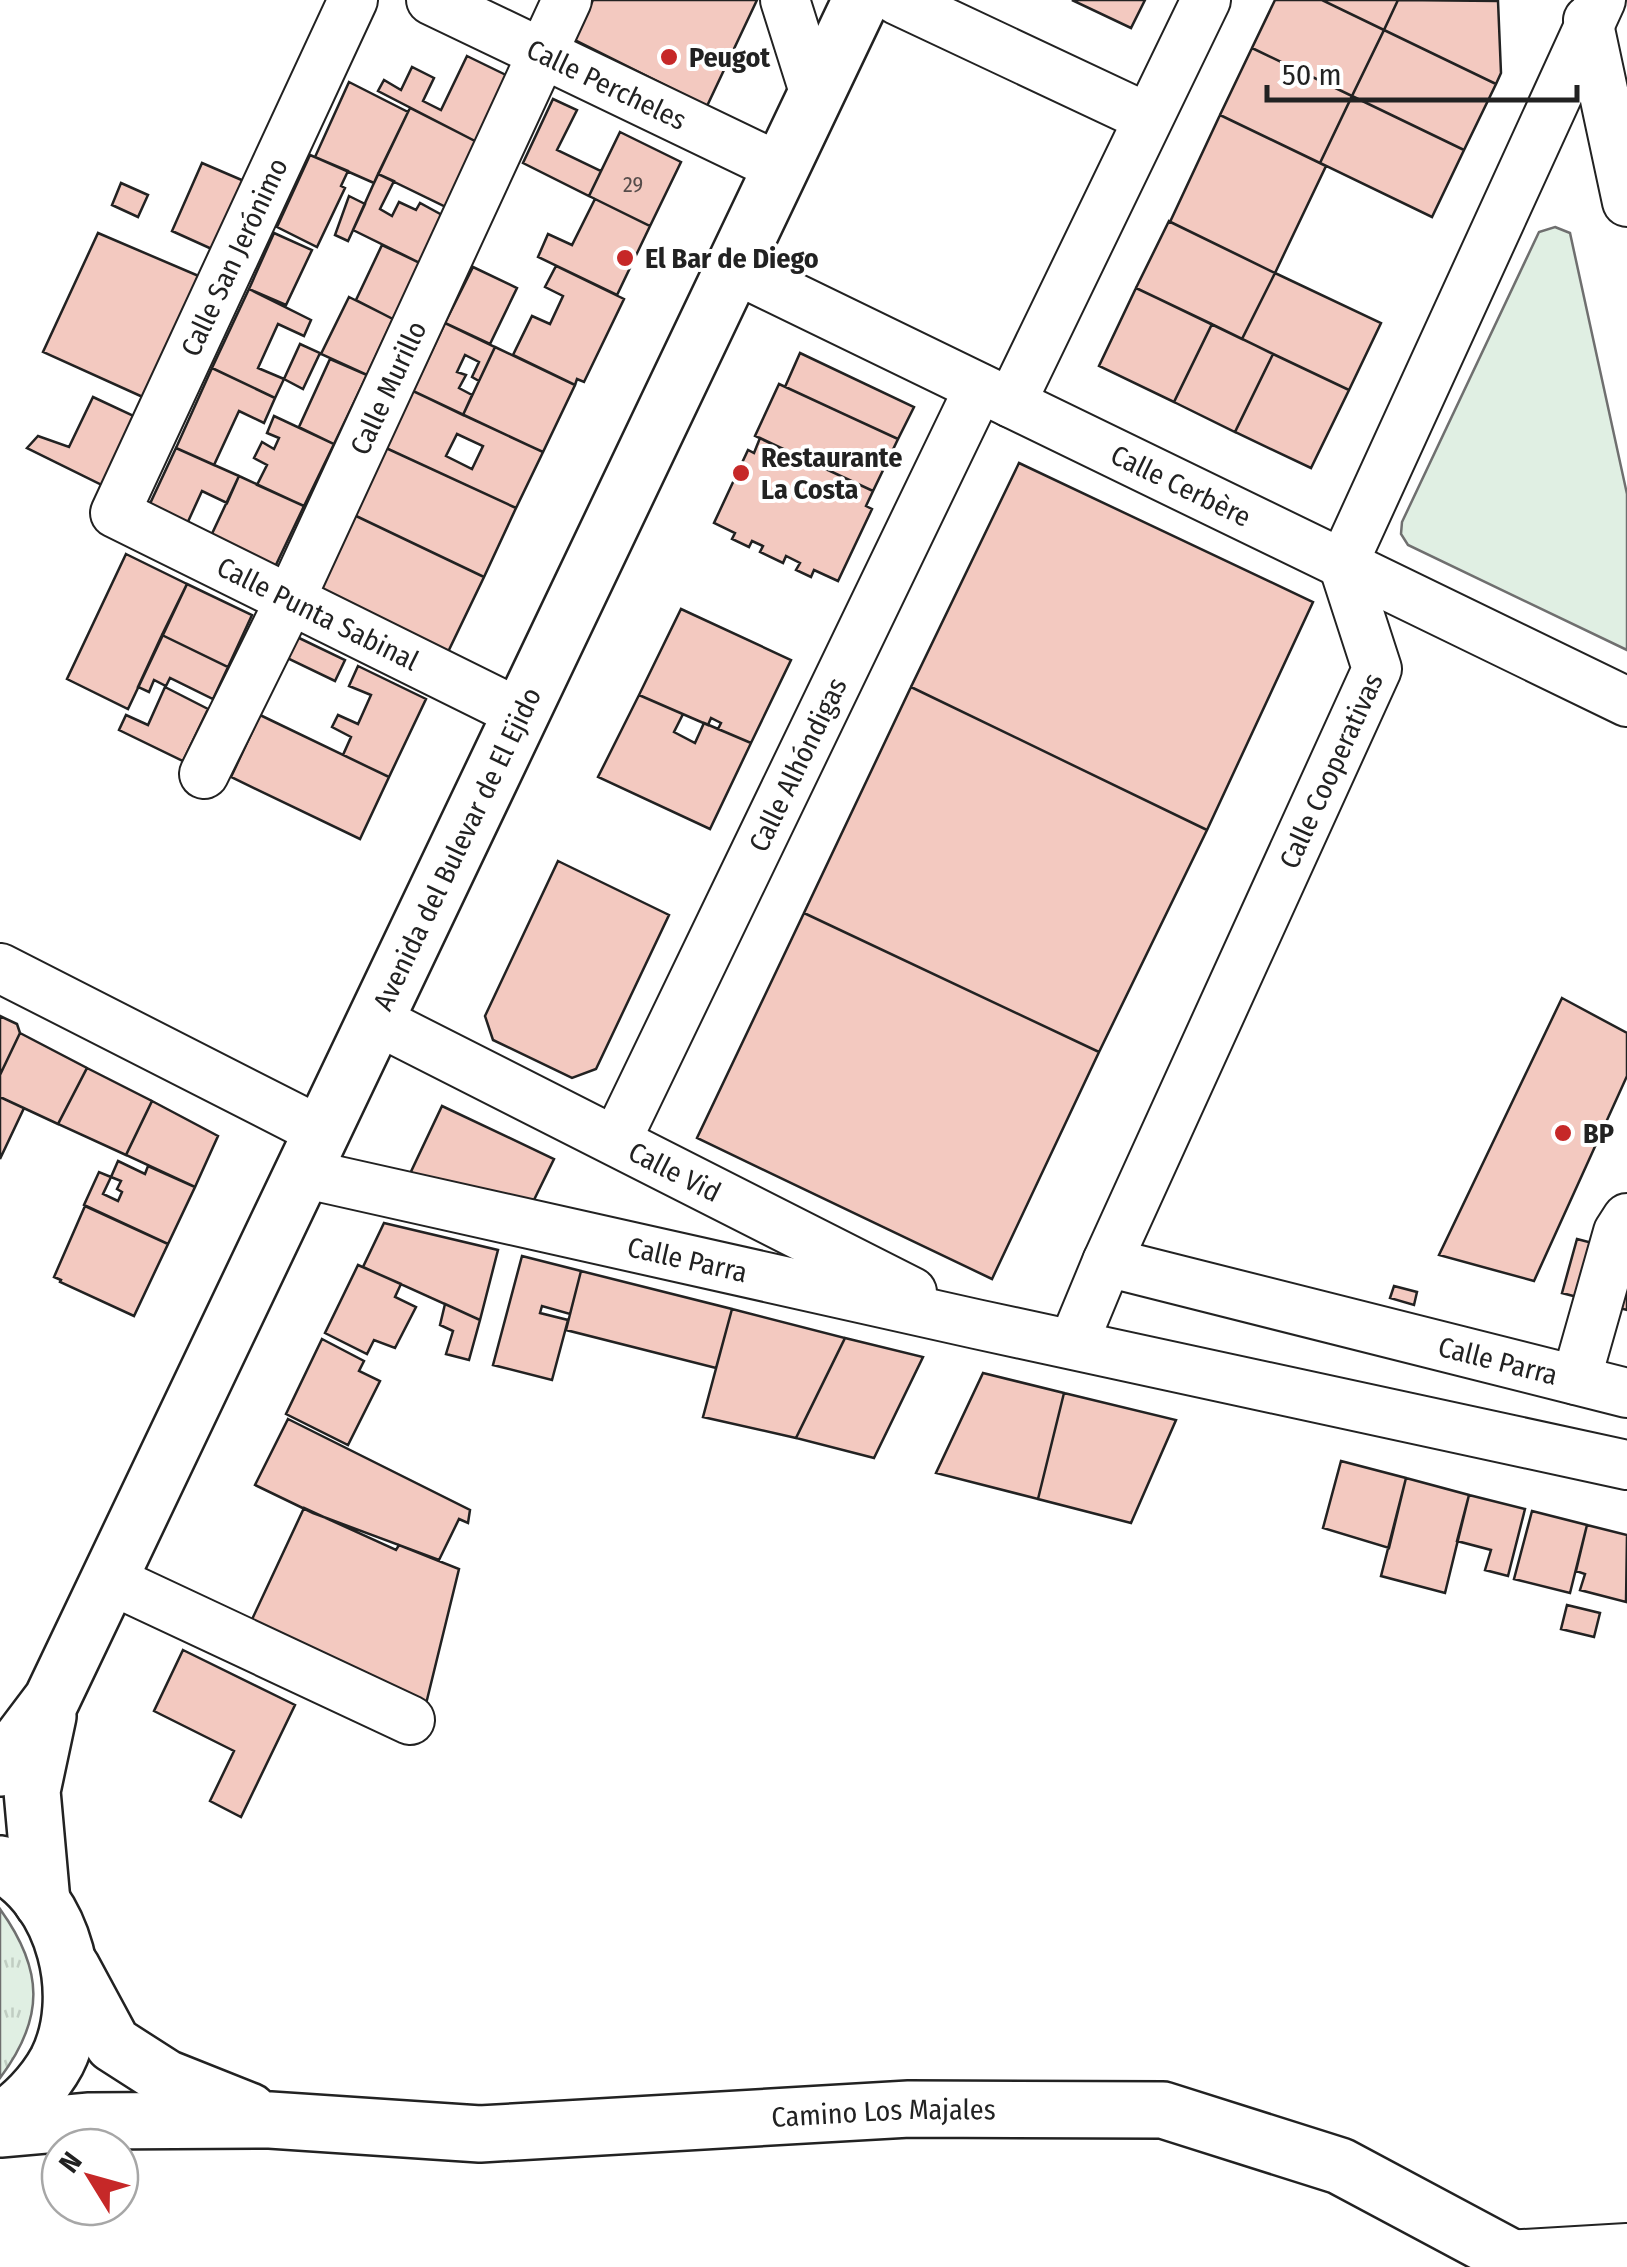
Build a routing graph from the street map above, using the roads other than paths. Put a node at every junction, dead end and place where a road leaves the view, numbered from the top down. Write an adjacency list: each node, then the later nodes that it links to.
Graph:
1 (353, 0): 16 (street, Calle San Jerónimo)
2 (431, 0): 9 (street, Calle Percheles)
3 (567, 0): 9 (street, Calle Murillo)
4 (785, 0): 10 (street)
5 (861, 0): 10 (main road, Avenida del Bulevar de El Ejido)
6 (898, 0): 11 (street)
7 (1206, 0): 11 (street, Calle Alhóndigas)
8 (1601, 11): 13 (street); 17 (street)
9 (542, 54): 12 (street, Calle Percheles); 18 (street, Calle Murillo)
10 (816, 95): 12 (main road, Avenida del Bulevar de El Ejido)
11 (1148, 118): 15 (street, Calle Alhóndigas)
12 (781, 168): 14 (main road, Avenida del Bulevar de El Ejido)
13 (1627, 202)
14 (733, 268): 15 (street, Calle Cerbère); 20 (main road, Avenida del Bulevar de El Ejido)
15 (995, 396): 17 (street, Calle Cerbère); 24 (street, Calle Alhóndigas)
16 (115, 514): 18 (street, Calle Punta Sabinal)
17 (1344, 564): 19 (street, Calle Cerbère); 27 (street, Calle Cooperativas)
18 (290, 600): 20 (street, Calle Punta Sabinal); 21 (street, Calle Murillo)
19 (1627, 702)
20 (521, 714): 23 (main road, Avenida del Bulevar de El Ejido)
21 (204, 774)
22 (0, 968): 25 (street, Calle Parra)
23 (376, 1020): 24 (street, Calle Vid); 25 (main road, Avenida del Bulevar de El Ejido)
24 (616, 1141): 28 (street, Calle Vid)
25 (312, 1152): 28 (street, Calle Parra); 33 (main road, Avenida del Bulevar de El Ejido)
26 (1627, 1218): 30 (street)
27 (1107, 1262): 29 (street); 30 (street, Calle Parra)
28 (976, 1324): 29 (street, Calle Parra)
29 (1073, 1344): 32 (street, Calle Parra)
30 (1576, 1380): 31 (street, Calle Parra)
31 (1627, 1392)
32 (1627, 1464)
33 (110, 1579): 34 (main road, Avenida del Bulevar de El Ejido); 35 (street)
34 (52, 1699): 36 (main road); 38 (main road)
35 (410, 1720)
36 (0, 1768)
37 (0, 1864): 38 (main road)
38 (42, 1902): 39 (main road)
39 (70, 1964): 40 (main road); 41 (main road)
40 (270, 2120): 41 (main road); 43 (main road, Camino Los Majales)
41 (0, 2126)
42 (1627, 2248): 43 (street)
43 (1502, 2256)

